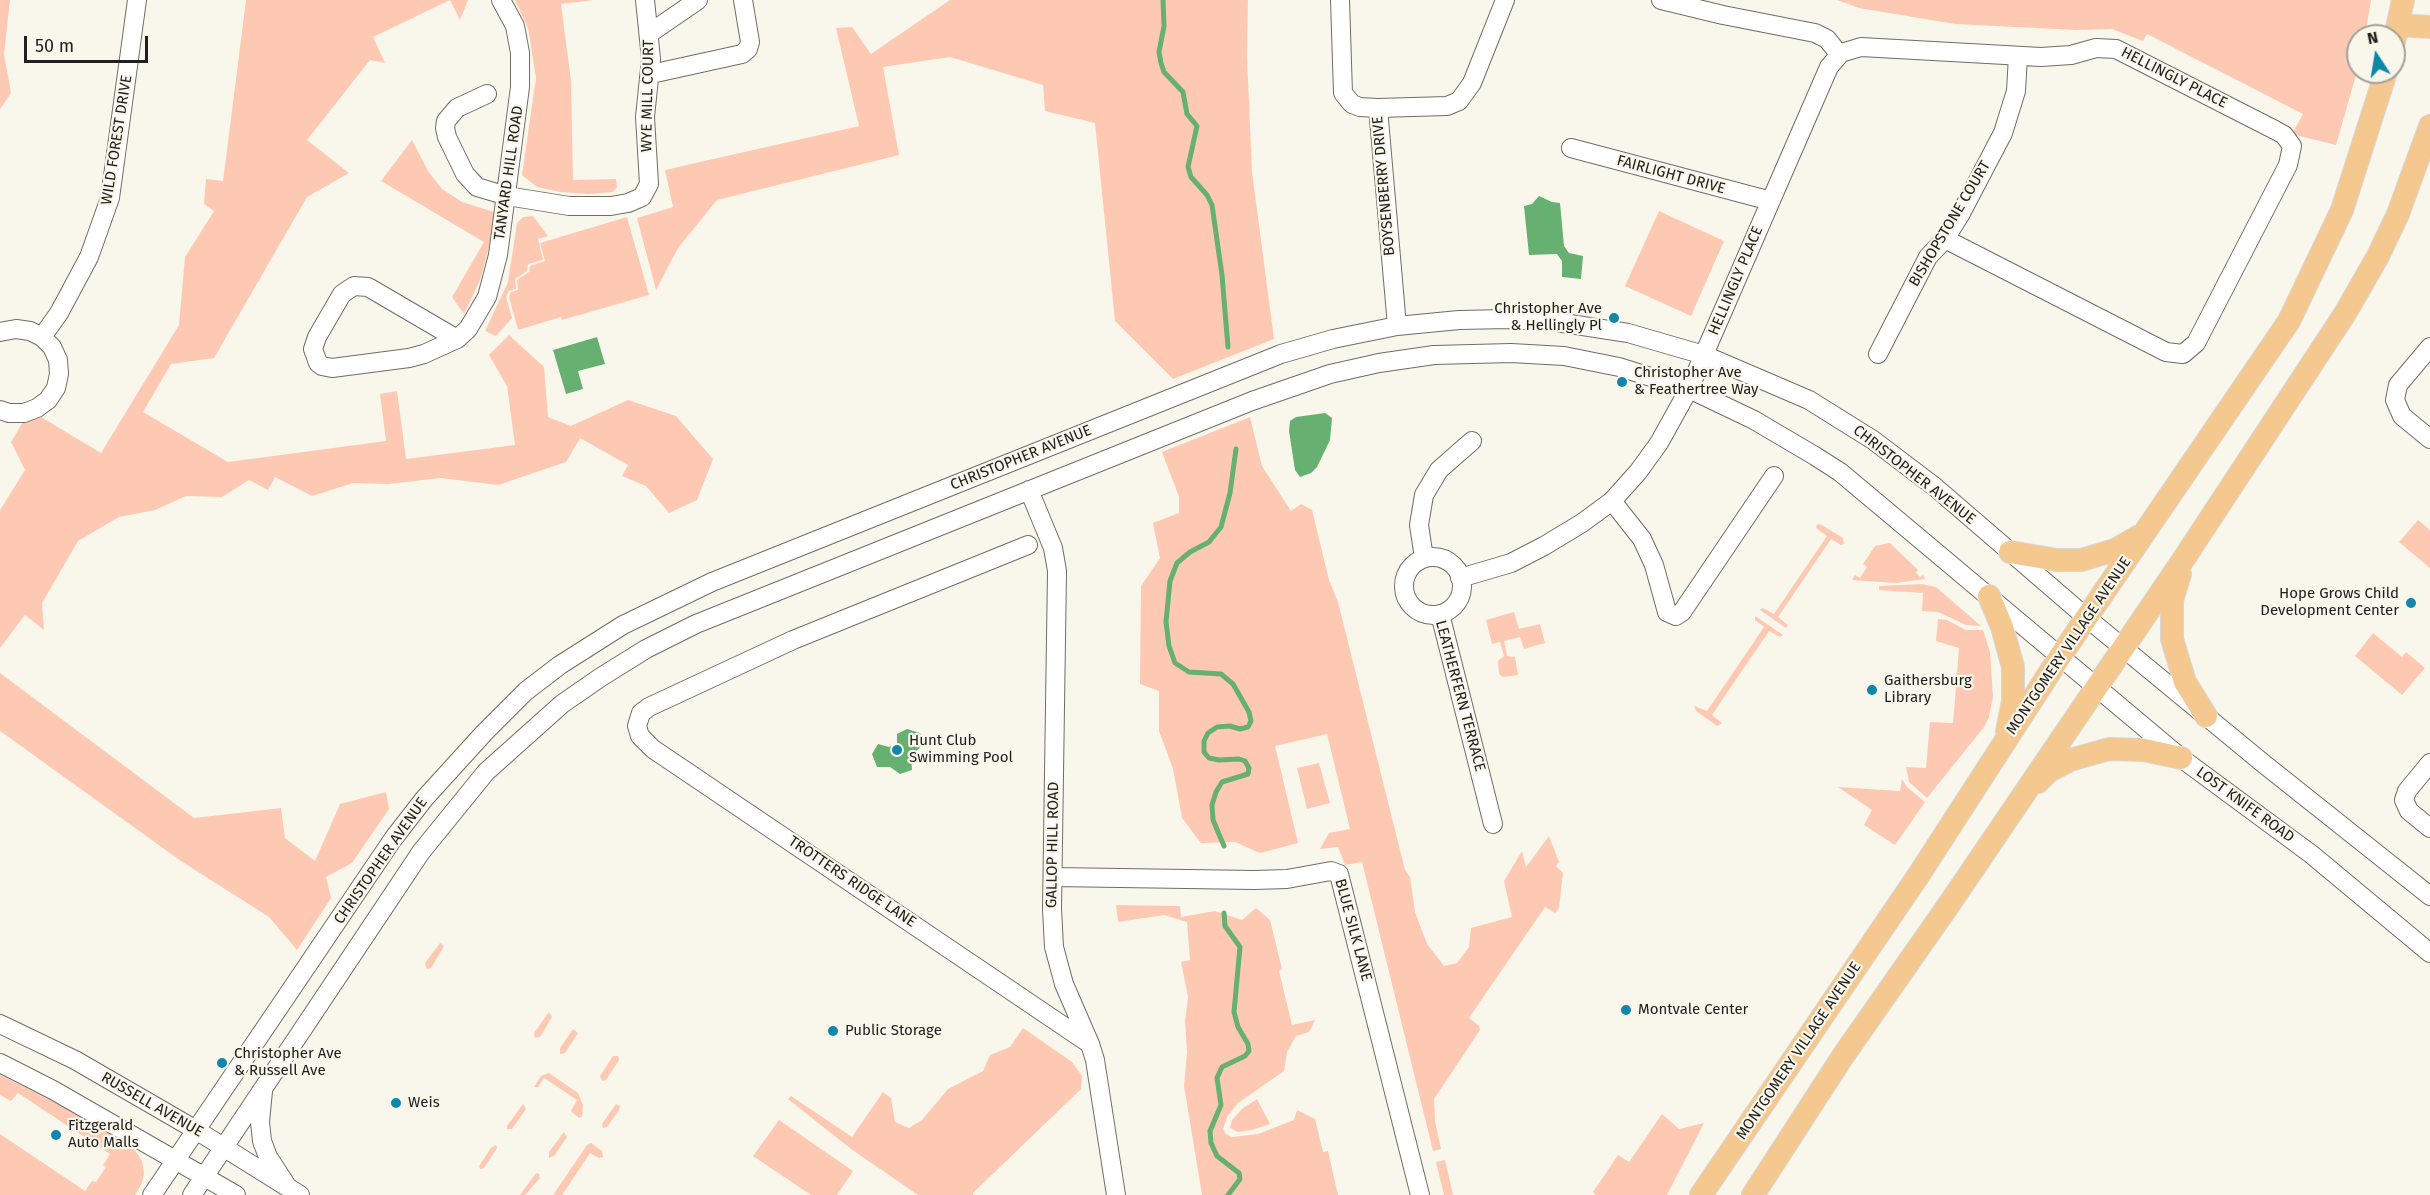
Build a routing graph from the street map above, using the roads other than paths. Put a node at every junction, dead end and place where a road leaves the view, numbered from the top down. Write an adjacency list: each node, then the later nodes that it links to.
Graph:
1 (136, 0): 27 (street, WILD FOREST DRIVE)
2 (501, 0): 22 (street, TANYARD HILL ROAD)
3 (645, 0): 13 (street, WYE MILL COURT)
4 (698, 0): 13 (street)
5 (743, 0): 16 (street)
6 (1340, 0): 19 (street, BOYSENBERRY DRIVE)
7 (1505, 0): 19 (street)
8 (1661, 0): 14 (street)
9 (2403, 0): 10 (main road)
10 (2398, 24)
11 (2430, 27): 12 (main road)
12 (2406, 31)
13 (650, 33): 16 (street, WYE MILL COURT)
14 (1839, 54): 15 (street, HELLINGLY PLACE); 23 (street, HELLINGLY PLACE)
15 (2018, 56): 24 (street, BISHOPSTONE COURT); 24 (street, HELLINGLY PLACE)
16 (651, 74): 22 (street, WYE MILL COURT)
17 (2382, 84): 39 (main road, MONTGOMERY VILLAGE AVENUE)
18 (487, 94): 22 (street)
19 (1378, 108): 25 (street, BOYSENBERRY DRIVE)
20 (2430, 126): 42 (main road)
21 (1571, 148): 23 (street, FAIRLIGHT DRIVE)
22 (507, 196): 28 (street, TANYARD HILL ROAD)
23 (1771, 201): 31 (street, HELLINGLY PLACE)
24 (1945, 239): 30 (street, BISHOPSTONE COURT)
25 (1397, 326): 31 (street, CHRISTOPHER AVENUE); 65 (street, CHRISTOPHER AVENUE)
26 (0, 332): 27 (street)
27 (42, 337): 33 (street)
28 (457, 339): 28 (street, TANYARD HILL ROAD)
29 (2430, 347): 34 (street)
30 (1878, 354)
31 (1704, 355): 32 (street, HELLINGLY PLACE); 41 (street, CHRISTOPHER AVENUE)
32 (1689, 389): 37 (street, CHRISTOPHER AVENUE); 38 (street, HELLINGLY PLACE); 45 (street, CHRISTOPHER AVENUE)
33 (0, 410)
34 (2430, 439)
35 (1473, 441): 43 (street)
36 (1774, 476): 38 (street)
37 (1029, 490): 58 (street, GALLOP HILL ROAD); 64 (street, CHRISTOPHER AVENUE)
38 (1612, 501): 44 (street, HELLINGLY PLACE)
39 (2145, 532): 41 (main road); 47 (main road, MONTGOMERY VILLAGE AVENUE)
40 (1028, 545): 62 (street, TROTTERS RIDGE LANE)
41 (2010, 552): 47 (street, CHRISTOPHER AVENUE)
42 (2185, 557): 48 (main road); 51 (main road)
43 (1424, 558): 44 (street); 46 (street, LEATHERFERN TERRACE)
44 (1460, 578): 46 (street)
45 (1989, 596): 49 (street, CHRISTOPHER AVENUE); 52 (main road)
46 (1440, 614): 56 (street, LEATHERFERN TERRACE)
47 (2087, 618): 48 (street); 49 (main road, MONTGOMERY VILLAGE AVENUE)
48 (2122, 647): 50 (main road); 51 (street)
49 (2061, 655): 50 (street, LOST KNIFE ROAD); 52 (main road, MONTGOMERY VILLAGE AVENUE)
50 (2096, 686): 53 (street, LOST KNIFE ROAD); 55 (main road)
51 (2206, 716): 59 (street)
52 (2003, 746): 75 (main road, MONTGOMERY VILLAGE AVENUE)
53 (2181, 758): 55 (main road); 60 (street, LOST KNIFE ROAD)
54 (2430, 763): 57 (street)
55 (2021, 797): 76 (main road)
56 (1493, 824)
57 (2430, 828)
58 (1053, 877): 62 (street, GALLOP HILL ROAD); 74 (street, BLUE SILK LANE)
59 (2430, 896)
60 (2430, 953)
61 (0, 1024): 65 (street, RUSSELL AVENUE)
62 (1090, 1044): 73 (street, GALLOP HILL ROAD)
63 (0, 1063): 67 (street)
64 (264, 1084): 66 (street, CHRISTOPHER AVENUE); 69 (street)
65 (196, 1130): 66 (street, RUSSELL AVENUE); 67 (street, CHRISTOPHER AVENUE)
66 (224, 1148): 68 (street, CHRISTOPHER AVENUE); 69 (street, RUSSELL AVENUE)
67 (175, 1159): 68 (street); 70 (street, CHRISTOPHER AVENUE)
68 (204, 1176): 71 (street, CHRISTOPHER AVENUE); 72 (street)
69 (293, 1191)
70 (152, 1195)
71 (192, 1195)
72 (236, 1195)
73 (1116, 1195)
74 (1420, 1195)
75 (1701, 1195)
76 (1753, 1195)

